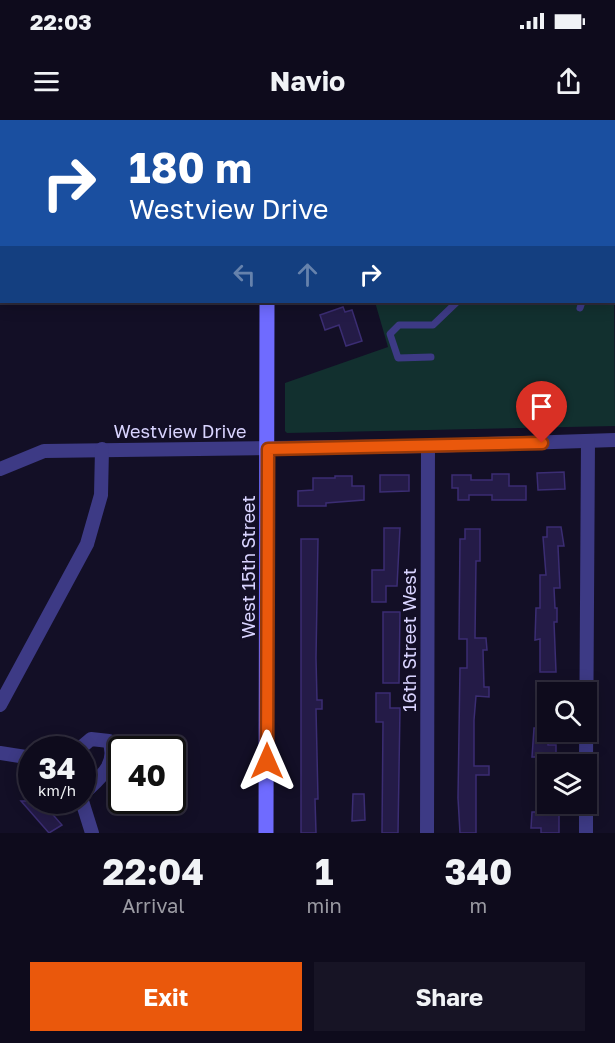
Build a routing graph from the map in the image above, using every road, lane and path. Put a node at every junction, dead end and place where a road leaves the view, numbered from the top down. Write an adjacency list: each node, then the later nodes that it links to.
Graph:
1 (267, 303): 8 (street, West 15th Street)
2 (456, 303): 3 (lane)
3 (431, 357)
4 (615, 440): 5 (street, Westview Drive)
5 (588, 441): 6 (street, Westview Drive); 13 (street)
6 (428, 447): 8 (street, Westview Drive); 20 (street, 16th Street West)
7 (102, 449): 8 (street, Westview Drive); 9 (street, Westview Drive); 10 (street)
8 (268, 449): 19 (street, West 15th Street)
9 (0, 469)
10 (0, 705)
11 (96, 740): 15 (street)
12 (0, 753): 14 (street)
13 (586, 754)
14 (18, 756)
15 (96, 781)
16 (86, 814): 18 (street)
17 (586, 814): 21 (street)
18 (92, 833)
19 (266, 833)
20 (427, 833)
21 (586, 833)

